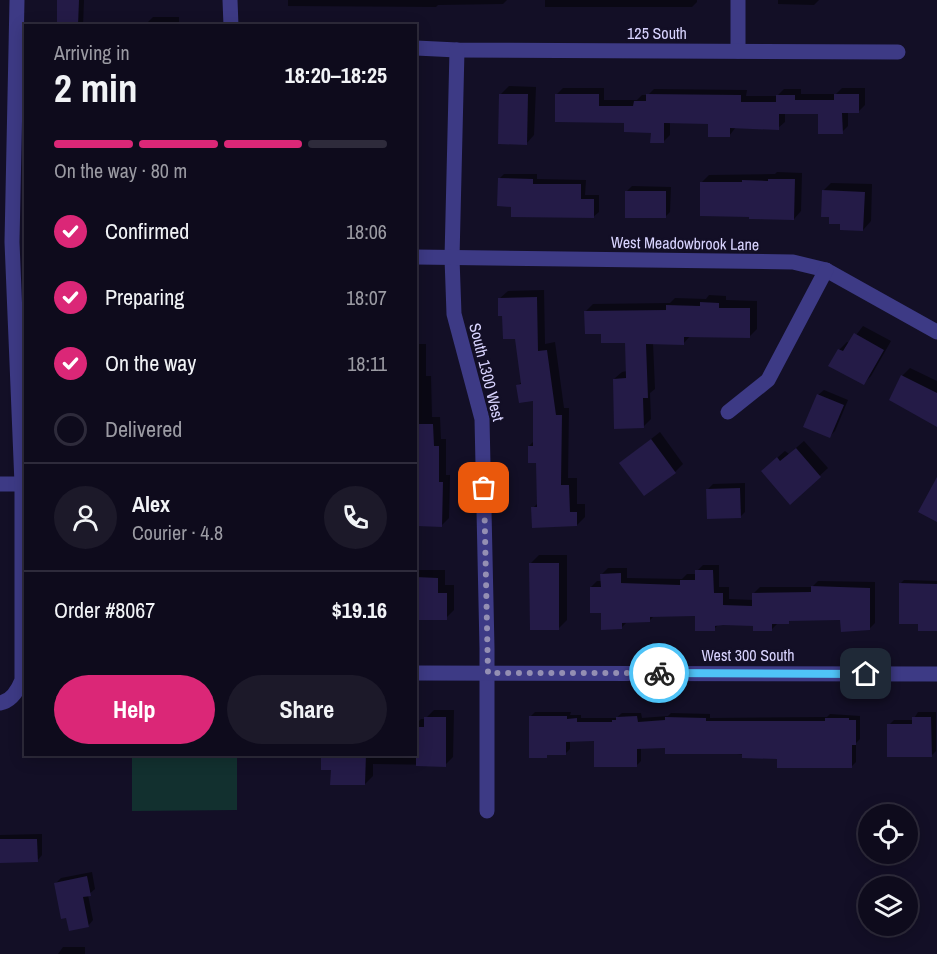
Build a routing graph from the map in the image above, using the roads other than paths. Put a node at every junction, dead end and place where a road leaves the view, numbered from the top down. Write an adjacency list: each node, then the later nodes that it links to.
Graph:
1 (17, 0): 9 (street)
2 (230, 0): 4 (street)
3 (738, 0): 7 (street)
4 (231, 24)
5 (417, 48): 6 (street, 125 South)
6 (457, 50): 7 (street, 125 South); 11 (street, South 1300 West)
7 (738, 51): 8 (street, 125 South)
8 (898, 52)
9 (19, 242): 16 (street)
10 (417, 257): 11 (street, West Meadowbrook Lane)
11 (452, 258): 12 (street, West Meadowbrook Lane); 18 (street, South 1300 West)
12 (826, 270): 13 (street, West Meadowbrook Lane); 14 (street)
13 (937, 332)
14 (728, 412)
15 (0, 484): 16 (street)
16 (22, 484): 20 (street)
17 (417, 673): 18 (street, West 300 South)
18 (488, 673): 19 (street, West 300 South); 21 (street, South 1300 West)
19 (937, 674)
20 (0, 703)
21 (487, 811)

